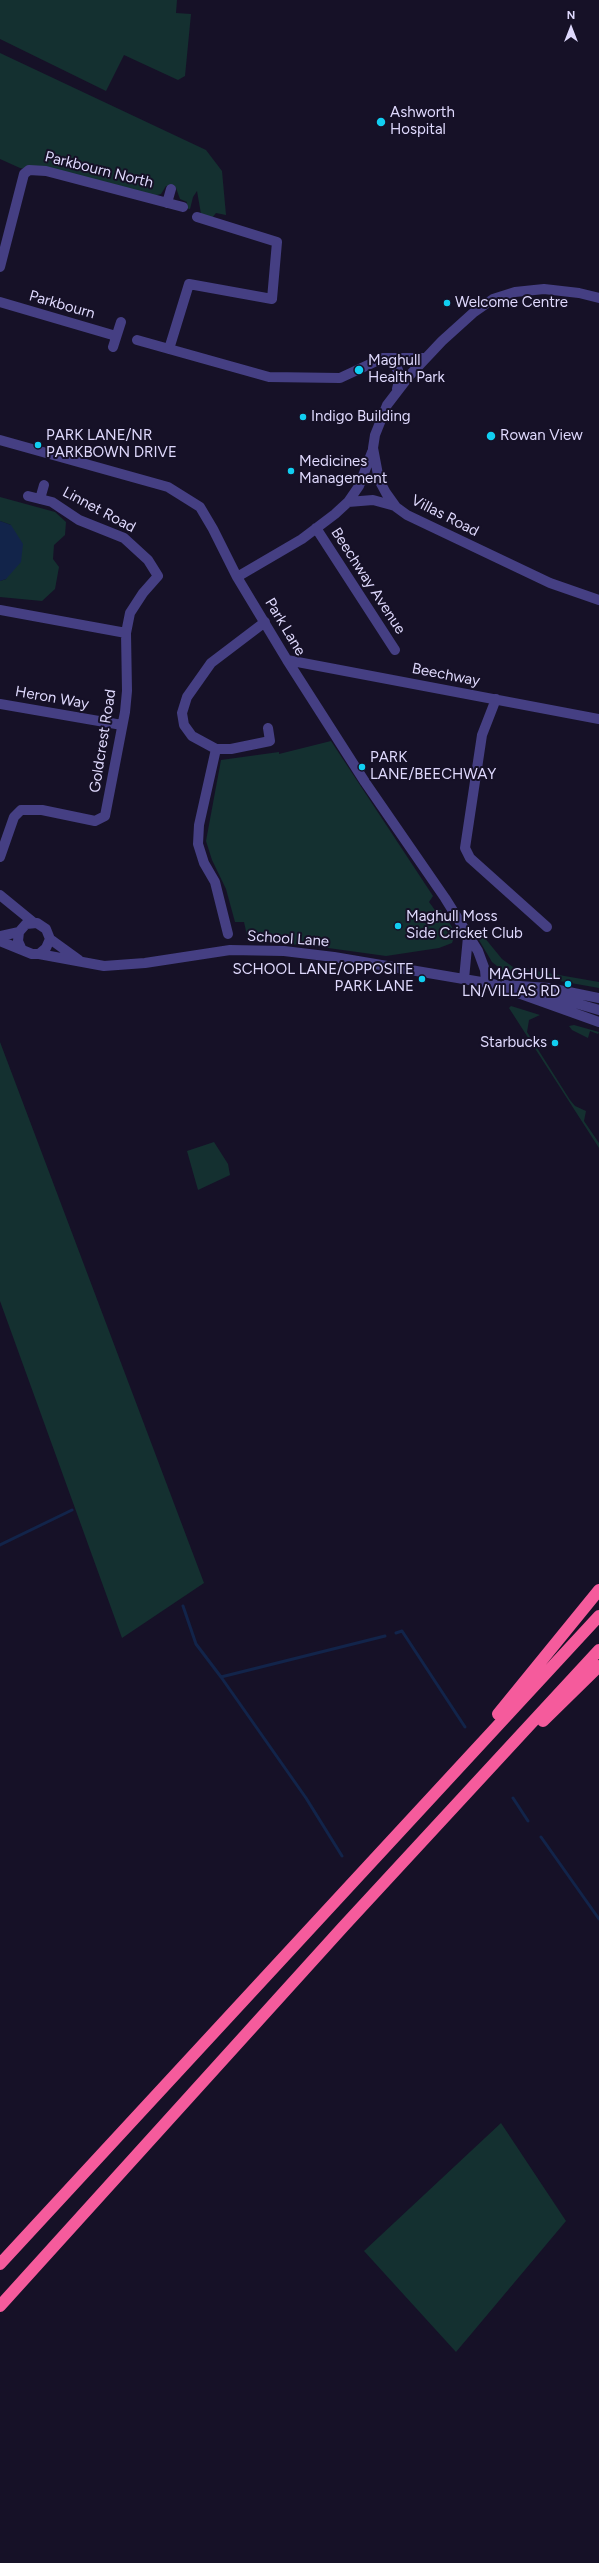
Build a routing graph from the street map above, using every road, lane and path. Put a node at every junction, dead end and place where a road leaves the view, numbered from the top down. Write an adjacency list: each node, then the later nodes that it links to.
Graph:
1 (171, 189): 2 (street, Parkbourn North)
2 (167, 203): 3 (street, Parkbourn North); 5 (street, Parkbourn North)
3 (184, 207)
4 (197, 217): 12 (street)
5 (0, 266)
6 (599, 298): 14 (street, Villas Road)
7 (0, 302): 9 (street, Parkbourn)
8 (120, 322): 9 (street)
9 (116, 336): 11 (street)
10 (137, 340): 12 (street)
11 (113, 347)
12 (169, 349): 13 (street)
13 (383, 358): 14 (street); 15 (street)
14 (424, 358): 15 (street, Villas Road)
15 (397, 391): 17 (street, Villas Road)
16 (0, 440): 24 (street, Park Lane)
17 (374, 448): 21 (street); 22 (street, Villas Road)
18 (44, 485): 20 (street, Linnet Road)
19 (28, 496): 20 (street, Linnet Road)
20 (40, 499): 28 (street, Linnet Road)
21 (348, 502): 22 (street); 23 (street)
22 (396, 507): 25 (street, Villas Road)
23 (316, 528): 24 (street); 29 (street, Beechway Avenue)
24 (237, 578): 27 (street, Park Lane)
25 (599, 600)
26 (0, 610): 28 (street)
27 (265, 622): 30 (street, Park Lane); 36 (street)
28 (126, 633): 34 (street, Goldcrest Road)
29 (395, 650)
30 (287, 660): 31 (street, Beechway); 45 (street, Park Lane)
31 (496, 699): 33 (street, Beechway); 41 (street)
32 (0, 704): 34 (street, Heron Way)
33 (599, 719)
34 (122, 726): 37 (street, Goldcrest Road)
35 (268, 728): 36 (street)
36 (216, 749): 43 (street)
37 (0, 857)
38 (0, 894): 39 (street)
39 (12, 902): 40 (street); 42 (street)
40 (33, 922): 42 (street); 46 (street, School Lane)
41 (547, 927)
42 (20, 930): 44 (street); 48 (street)
43 (228, 934)
44 (0, 936)
45 (468, 937): 51 (street); 52 (street, Park Lane)
46 (50, 939): 49 (street); 50 (street, School Lane)
47 (0, 941): 48 (street, School Lane)
48 (22, 950): 49 (street, School Lane)
49 (39, 954): 50 (street, School Lane)
50 (80, 962): 51 (street, School Lane)
51 (464, 979): 52 (street, School Lane)
52 (489, 983): 53 (street, School Lane); 56 (street, School Lane)
53 (521, 986): 54 (street, School Lane); 55 (street, School Lane)
54 (599, 998)
55 (599, 1010)
56 (599, 1022)
57 (599, 1590): 62 (highway)
58 (599, 1616): 62 (highway)
59 (599, 1650): 61 (highway)
60 (599, 1666): 61 (highway)
61 (501, 1756): 64 (highway)
62 (430, 1797): 63 (highway)
63 (0, 2264)
64 (0, 2306)

